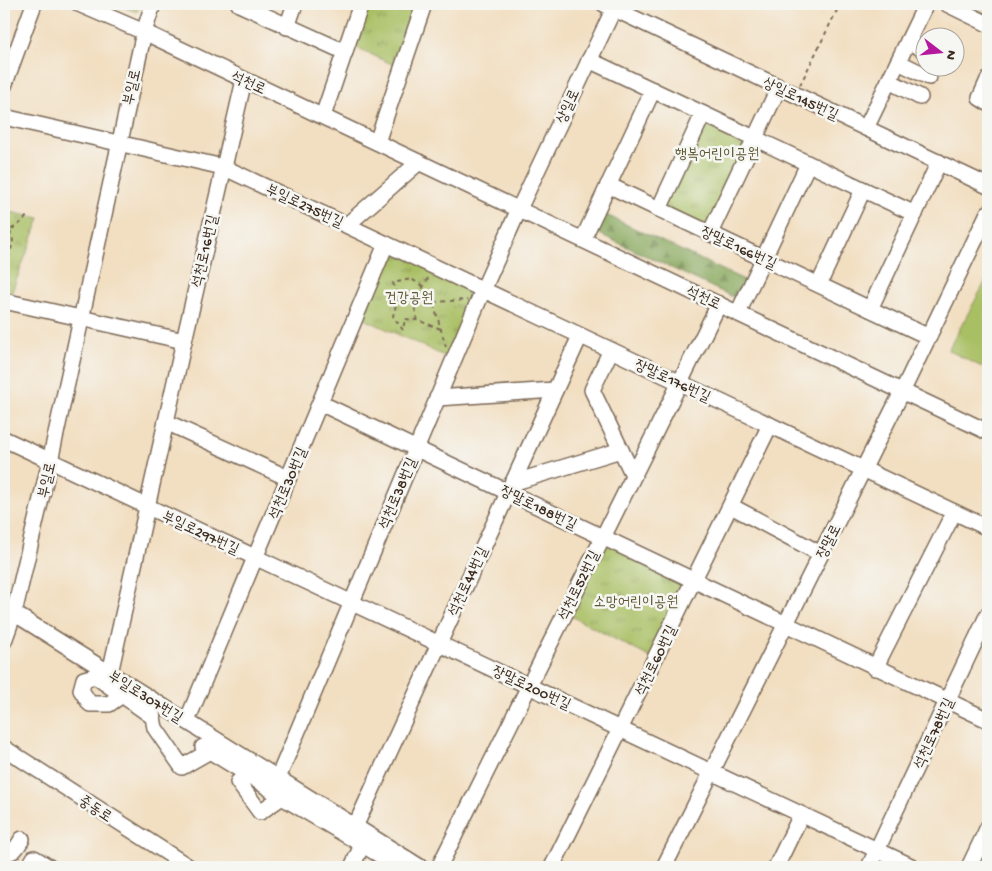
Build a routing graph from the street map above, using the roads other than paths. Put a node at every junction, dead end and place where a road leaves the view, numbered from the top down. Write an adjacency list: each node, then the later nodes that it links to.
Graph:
1 (34, 4): 23 (street)
2 (79, 4): 13 (street, 석천로)
3 (153, 4): 13 (street, 부일로)
4 (239, 4): 12 (street)
5 (295, 4): 12 (street)
6 (361, 4): 16 (street)
7 (424, 4): 33 (street)
8 (926, 4): 14 (street)
9 (947, 4): 11 (street)
10 (611, 5): 17 (street, 상일로); 24 (street, 상일로145번길)
11 (988, 24)
12 (287, 26): 16 (street)
13 (144, 32): 20 (street, 석천로); 34 (street, 부일로)
14 (908, 41): 15 (street); 18 (street)
15 (914, 44)
16 (345, 52): 29 (street)
17 (589, 60): 25 (street); 42 (street, 상일로)
18 (898, 62): 19 (street); 22 (street)
19 (914, 70)
20 (244, 80): 29 (street, 석천로); 38 (street, 석천로16번길)
21 (988, 80): 27 (street)
22 (889, 81): 26 (street); 31 (street)
23 (4, 86)
24 (779, 88): 31 (street, 상일로145번길); 32 (street)
25 (653, 90): 28 (street); 39 (street)
26 (920, 97)
27 (988, 103)
28 (703, 114): 32 (street); 43 (street)
29 (323, 116): 33 (street, 석천로)
30 (4, 117): 34 (street, 부일로275번길)
31 (866, 128): 36 (street, 상일로145번길)
32 (756, 139): 37 (street); 47 (street)
33 (378, 142): 35 (street, 석천로)
34 (119, 143): 38 (street, 부일로275번길); 57 (street, 부일로)
35 (419, 162): 42 (street, 석천로); 46 (street)
36 (939, 162): 40 (street, 상일로145번길); 45 (street)
37 (808, 164): 41 (street); 50 (street)
38 (223, 167): 46 (street, 부일로275번길); 60 (street, 석천로16번길)
39 (608, 185): 43 (street, 장말로166번길); 48 (street)
40 (988, 186)
41 (863, 190): 45 (street); 51 (street)
42 (519, 209): 48 (street, 석천로); 52 (street, 석천로38번길)
43 (659, 209): 47 (street, 장말로166번길)
44 (988, 213): 59 (street, 장말로)
45 (915, 214): 55 (street)
46 (347, 225): 49 (street, 부일로275번길)
47 (710, 233): 50 (street, 장말로166번길)
48 (582, 239): 53 (street, 석천로)
49 (386, 244): 52 (street, 부일로275번길); 66 (street, 석천로30번길)
50 (763, 258): 51 (street, 장말로166번길); 56 (street)
51 (819, 284): 55 (street, 장말로166번길)
52 (481, 294): 58 (street, 장말로176번길); 65 (street, 석천로38번길)
53 (719, 304): 56 (street, 석천로); 62 (street, 석천로52번길)
54 (5, 305): 57 (street)
55 (870, 309): 59 (street, 장말로166번길)
56 (738, 313): 64 (street, 석천로)
57 (82, 318): 60 (street); 73 (street, 부일로)
58 (580, 336): 61 (street, 장말로176번길); 63 (street, 석천로44번길)
59 (929, 337): 64 (street, 장말로)
60 (184, 341): 67 (street, 석천로16번길)
61 (611, 350): 62 (street, 장말로176번길); 72 (street)
62 (679, 383): 68 (street, 장말로176번길); 75 (street, 석천로52번길)
63 (555, 390): 65 (street); 77 (street, 석천로44번길)
64 (903, 390): 69 (street, 석천로); 74 (street, 장말로)
65 (437, 398): 71 (street, 석천로38번길)
66 (320, 403): 71 (street, 장말로188번길); 76 (street, 석천로30번길)
67 (166, 422): 76 (street); 79 (street, 석천로16번길)
68 (770, 425): 74 (street, 장말로176번길); 78 (street, 석천로60번길)
69 (988, 432)
70 (4, 439): 73 (street, 부일로297번길)
71 (416, 448): 77 (street, 장말로188번길); 86 (street, 석천로38번길)
72 (622, 450): 75 (street); 77 (street)
73 (50, 462): 79 (street, 부일로297번길); 87 (street, 부일로)
74 (863, 470): 80 (street, 장말로176번길); 83 (street, 장말로)
75 (633, 475): 82 (street, 석천로52번길)
76 (288, 478): 84 (street, 석천로30번길)
77 (510, 488): 82 (street, 장말로188번길); 91 (street, 석천로44번길)
78 (731, 506): 83 (street); 85 (street, 석천로60번길)
79 (147, 507): 84 (street, 부일로297번길); 93 (street, 석천로16번길)
80 (954, 512): 81 (street, 장말로176번길); 92 (street)
81 (988, 528)
82 (602, 538): 85 (street, 장말로188번길); 94 (street, 석천로52번길)
83 (821, 554): 89 (street, 장말로)
84 (256, 558): 86 (street, 부일로297번길); 98 (street, 석천로30번길)
85 (694, 580): 89 (street, 장말로188번길); 99 (street, 석천로60번길)
86 (352, 603): 91 (street, 장말로200번길); 103 (street, 석천로38번길)
87 (9, 610): 90 (street, 부일로); 93 (street, 부일로307번길)
88 (988, 614): 96 (street, 석천로78번길)
89 (786, 624): 92 (street, 장말로188번길); 101 (street, 장말로)
90 (4, 641)
91 (439, 644): 94 (street, 장말로200번길); 106 (street, 석천로44번길)
92 (875, 668): 96 (street, 장말로188번길)
93 (110, 674): 98 (street, 부일로307번길)
94 (528, 686): 99 (street, 장말로200번길); 118 (street, 석천로52번길)
95 (122, 695): 102 (street)
96 (947, 702): 97 (street, 장말로188번길); 110 (street, 석천로78번길)
97 (988, 720)
98 (187, 722): 103 (street, 부일로307번길)
99 (621, 729): 101 (street, 장말로200번길); 119 (street, 석천로60번길)
100 (4, 748): 114 (street, 중동로)
101 (712, 772): 105 (street, 장말로200번길); 120 (street, 장말로)
102 (248, 775): 104 (street); 104 (street)
103 (278, 778): 106 (street, 부일로307번길)
104 (282, 797): 109 (street)
105 (801, 815): 110 (street, 장말로200번길); 121 (street)
106 (355, 827): 117 (street, 부일로307번길)
107 (988, 827): 124 (street)
108 (22, 839): 111 (street)
109 (362, 845): 115 (street); 116 (street)
110 (877, 851): 122 (street, 석천로78번길); 123 (street, 장말로200번길)
111 (4, 852)
112 (29, 867): 113 (street)
113 (49, 867)
114 (189, 867)
115 (352, 867)
116 (400, 867)
117 (420, 867)
118 (439, 867)
119 (552, 867)
120 (664, 867)
121 (776, 867)
122 (869, 867)
123 (913, 867)
124 (969, 867)

